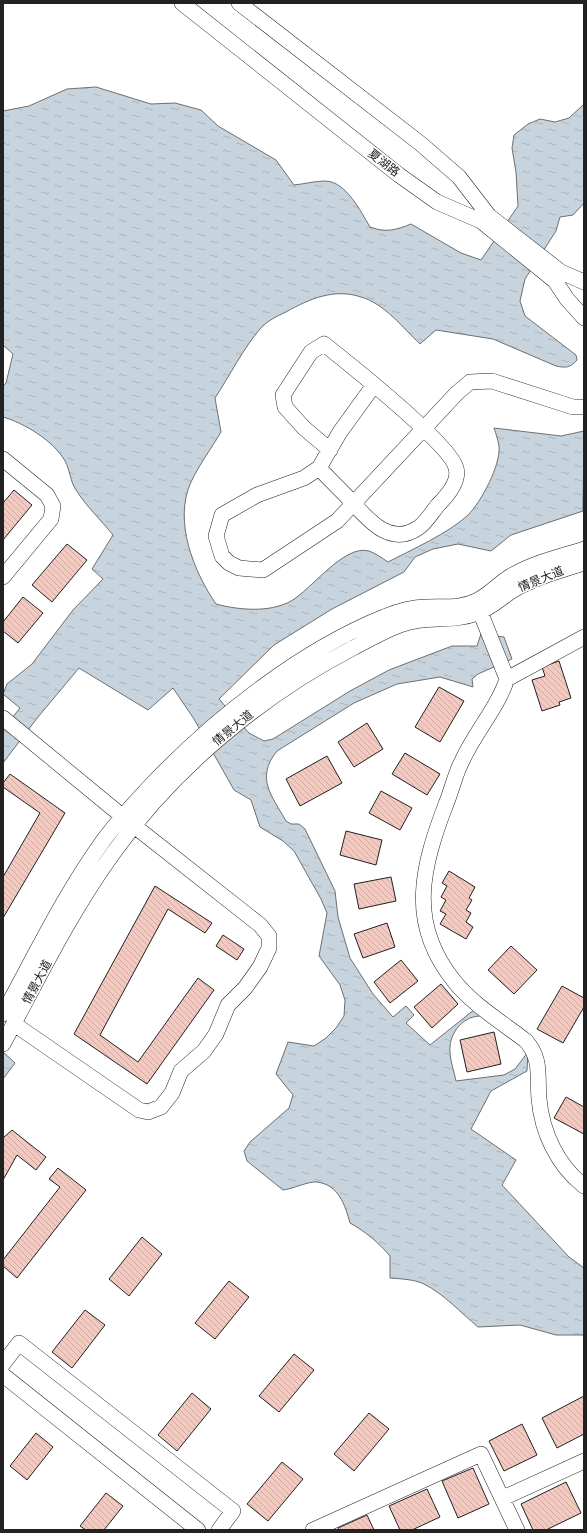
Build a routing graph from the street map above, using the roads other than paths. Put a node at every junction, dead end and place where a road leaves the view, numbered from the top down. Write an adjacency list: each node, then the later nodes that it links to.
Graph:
1 (182, 3): 3 (street, 夏湖路)
2 (239, 3): 3 (street, 夏湖路)
3 (495, 226): 4 (street, 夏湖路)
4 (541, 263): 5 (street, 夏湖路); 6 (street, 夏湖路)
5 (584, 282)
6 (584, 318)
7 (374, 385): 9 (street); 10 (street); 10 (street)
8 (584, 407): 9 (street)
9 (423, 429): 13 (street); 13 (street)
10 (330, 450): 12 (street)
11 (3, 459): 16 (street)
12 (319, 468): 13 (street); 13 (street)
13 (353, 503)
14 (584, 549): 17 (street, 情景大道)
15 (584, 563): 17 (street, 情景大道)
16 (3, 577)
17 (478, 607): 19 (street); 21 (street, 情景大道)
18 (584, 637): 19 (street)
19 (505, 674): 25 (street)
20 (3, 718): 21 (street)
21 (128, 820): 22 (street, 情景大道); 23 (street, 情景大道); 23 (street)
22 (3, 1014)
23 (12, 1027): 24 (street, 情景大道)
24 (3, 1044)
25 (584, 1186)
26 (3, 1364): 31 (street)
27 (3, 1375): 30 (street)
28 (584, 1461): 29 (street)
29 (503, 1498): 32 (street); 33 (street)
30 (198, 1530)
31 (219, 1530)
32 (313, 1530)
33 (517, 1530)

